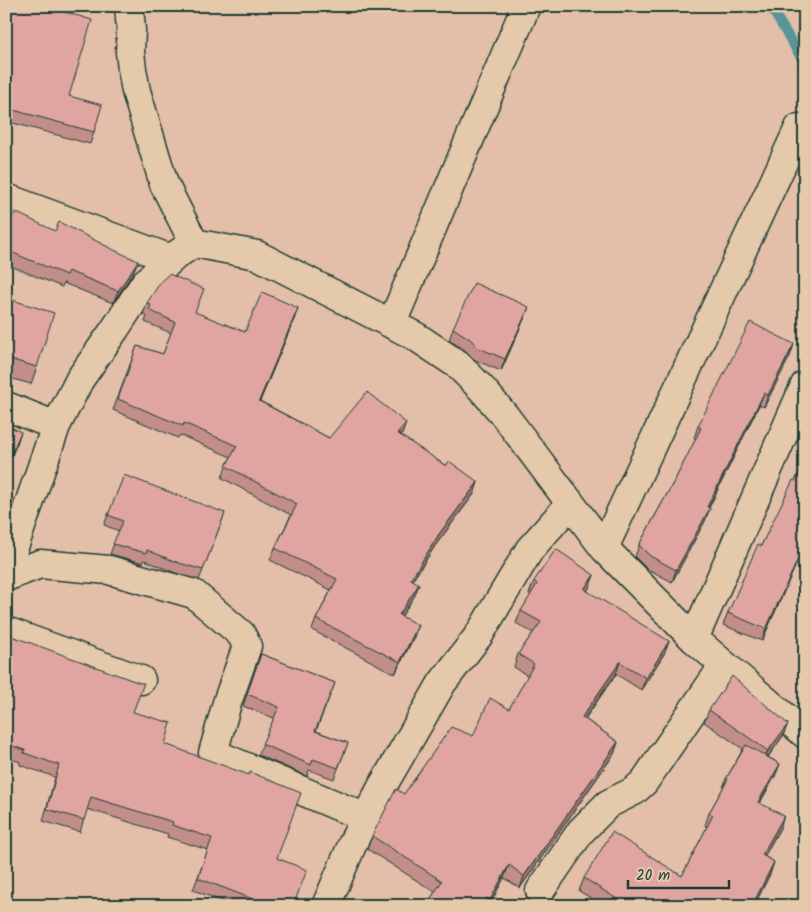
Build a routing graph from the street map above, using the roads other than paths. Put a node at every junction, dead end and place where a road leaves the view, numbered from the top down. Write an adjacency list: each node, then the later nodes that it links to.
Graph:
1 (129, 6): 5 (street)
2 (526, 6): 7 (street)
3 (800, 128): 12 (street)
4 (6, 198): 6 (street)
5 (194, 243): 6 (street); 7 (street)
6 (171, 259): 10 (street)
7 (392, 323): 11 (street)
8 (805, 385): 16 (street)
9 (6, 406): 10 (street)
10 (56, 426): 13 (street)
11 (570, 504): 12 (street); 20 (street)
12 (604, 548): 16 (street)
13 (6, 570)
14 (6, 577): 20 (street)
15 (6, 631): 18 (street)
16 (694, 639): 17 (street)
17 (724, 665): 19 (street); 21 (street)
18 (141, 680)
19 (805, 734)
20 (366, 818): 22 (street)
21 (540, 891)
22 (326, 906)

